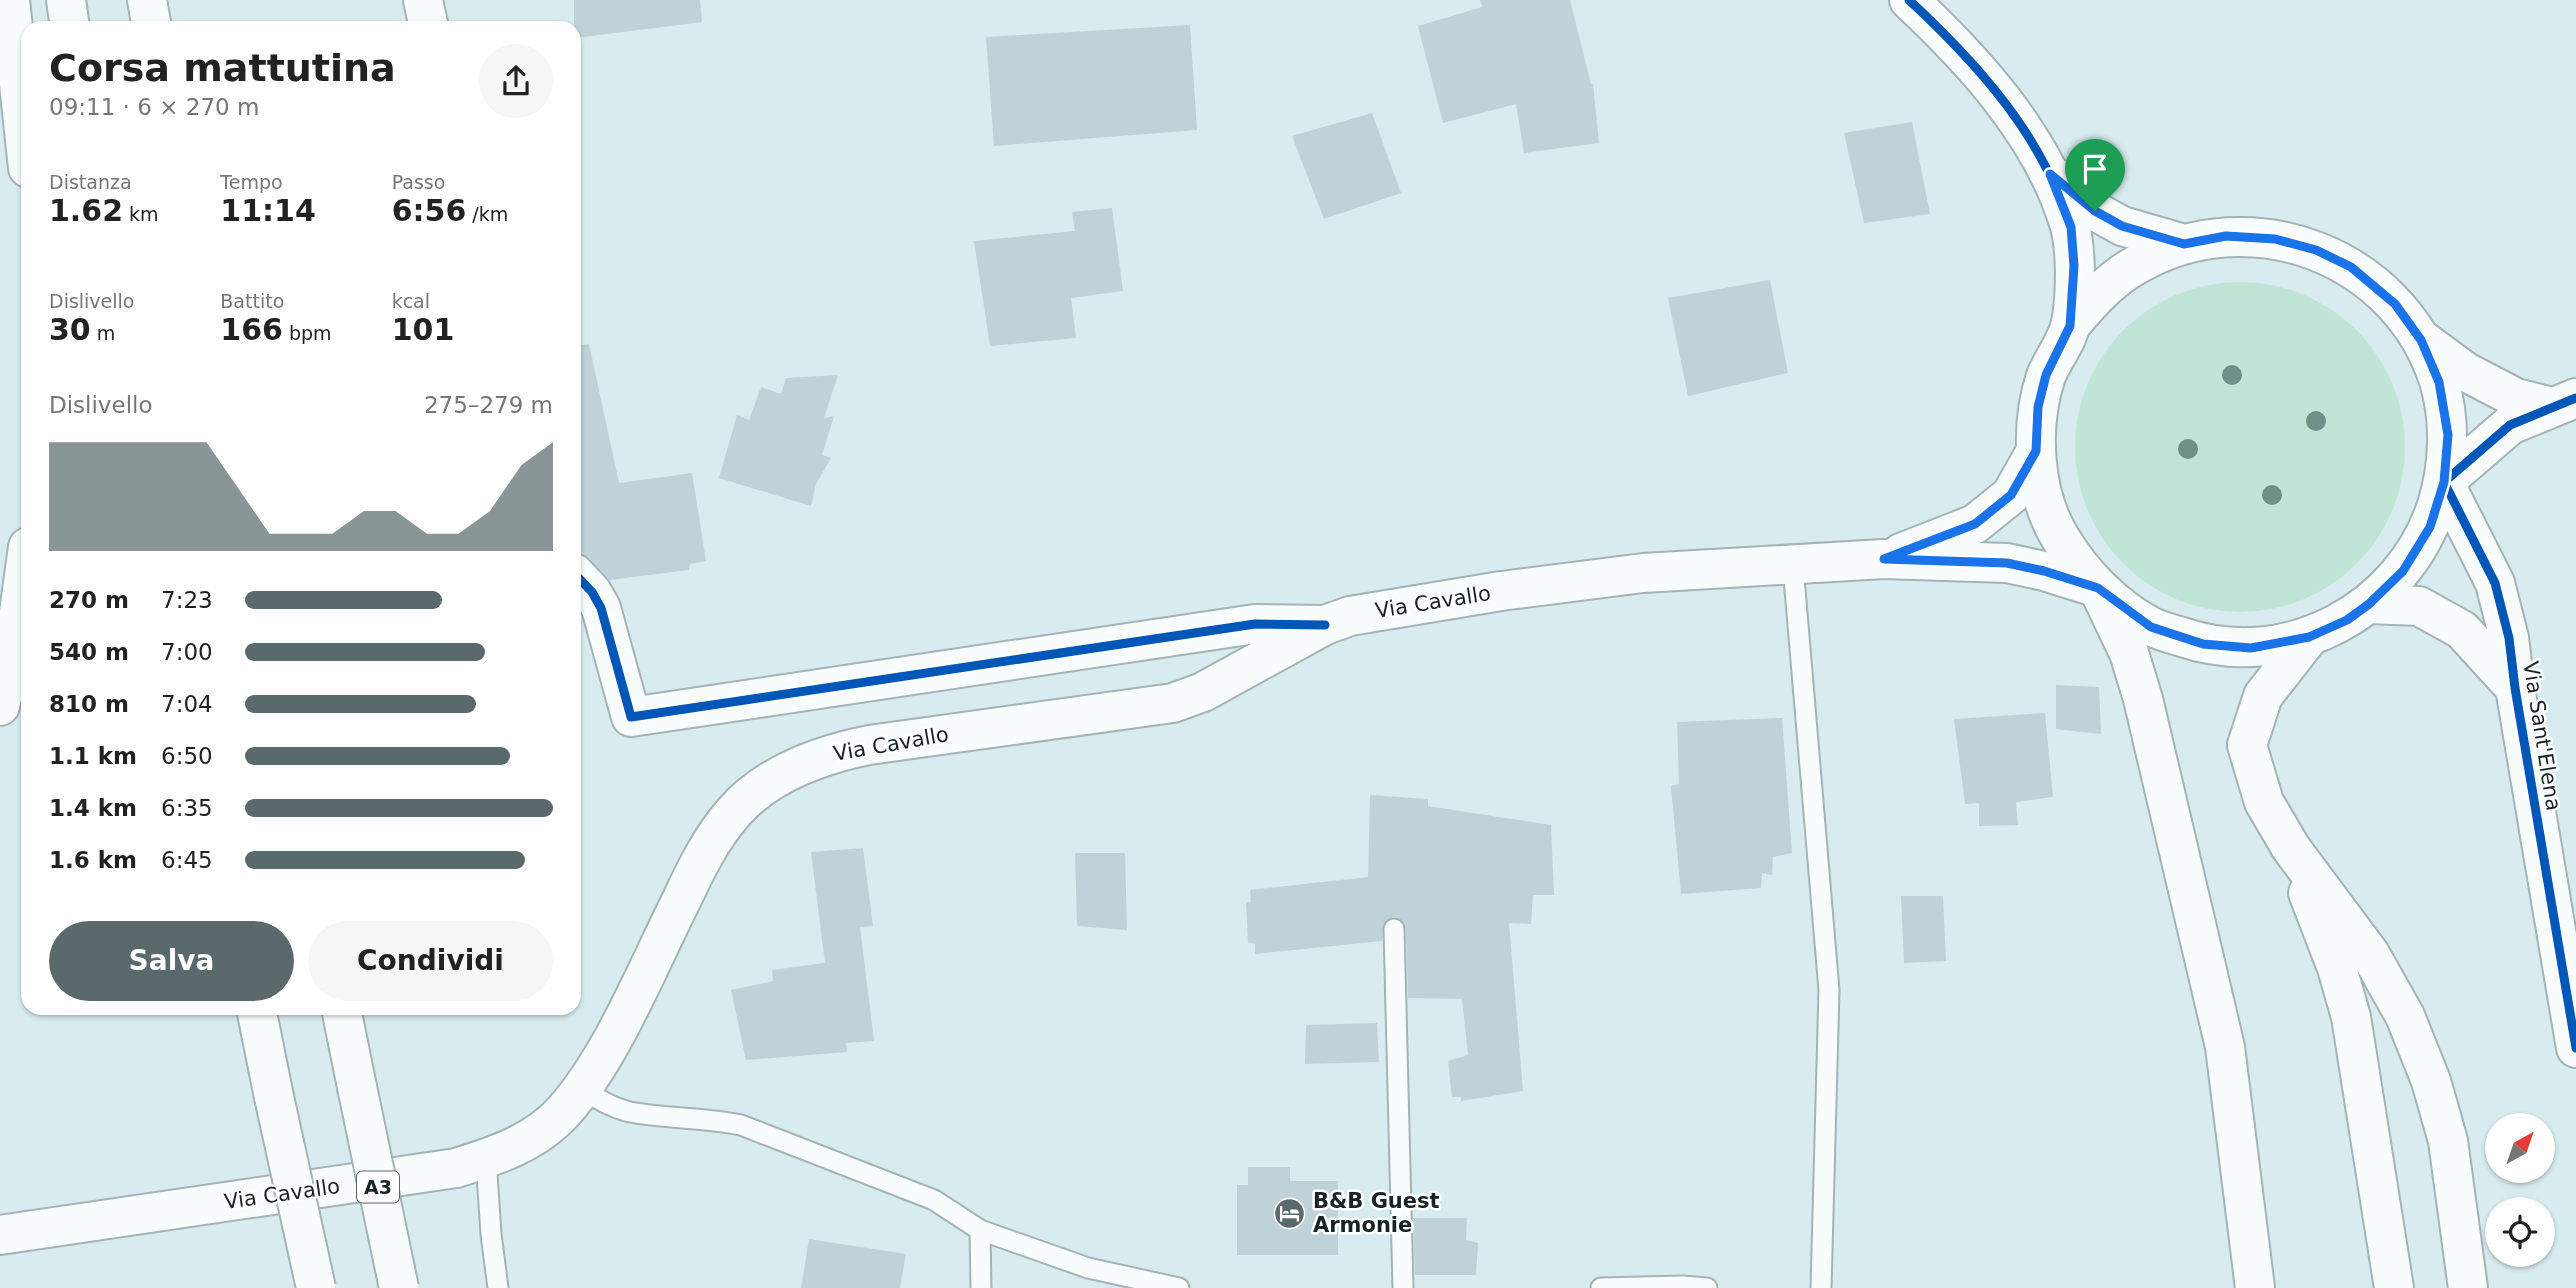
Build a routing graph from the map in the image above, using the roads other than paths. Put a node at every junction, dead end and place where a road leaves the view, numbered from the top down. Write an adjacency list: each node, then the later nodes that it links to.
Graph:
1 (10, 0): 9 (main road)
2 (66, 0): 6 (main road)
3 (147, 0): 7 (main road)
4 (423, 0): 8 (main road)
5 (1909, 0): 10 (main road)
6 (69, 21)
7 (151, 21)
8 (428, 21)
9 (21, 103)
10 (2050, 174): 11 (main road); 12 (main road)
11 (2184, 244): 12 (main road); 13 (main road)
12 (2070, 326): 15 (main road)
13 (2421, 340): 14 (main road); 16 (main road)
14 (2564, 402): 16 (main road)
15 (2036, 451): 17 (main road); 20 (main road)
16 (2444, 482): 22 (main road); 25 (main road, Via Sant'Elena)
17 (1884, 559): 18 (main road, Via Cavallo); 20 (main road)
18 (1793, 566): 23 (main road, Via Cavallo); 44 (lane)
19 (581, 580): 23 (main road)
20 (2098, 588): 24 (main road); 45 (main road)
21 (21, 598): 26 (main road)
22 (2369, 604): 24 (main road); 25 (main road, Via Sant'Elena)
23 (1325, 625): 32 (main road, Via Cavallo)
24 (2309, 637): 27 (main road)
25 (2515, 688): 31 (main road, Via Sant'Elena)
26 (0, 706)
27 (2291, 848): 46 (main road); 47 (main road)
28 (1394, 929): 41 (lane)
29 (257, 1015): 36 (main road, bridge)
30 (342, 1015): 37 (main road, A3, bridge)
31 (2576, 1048)
32 (580, 1088): 33 (main road, Via Cavallo); 34 (lane)
33 (486, 1158): 35 (main road, Via Cavallo); 38 (lane)
34 (979, 1230): 39 (lane); 40 (lane)
35 (0, 1235)
36 (317, 1288)
37 (399, 1288)
38 (498, 1288)
39 (982, 1288)
40 (1179, 1288)
41 (1403, 1288)
42 (1601, 1288): 43 (lane)
43 (1707, 1288)
44 (1821, 1288)
45 (2255, 1288)
46 (2394, 1288)
47 (2468, 1288)

